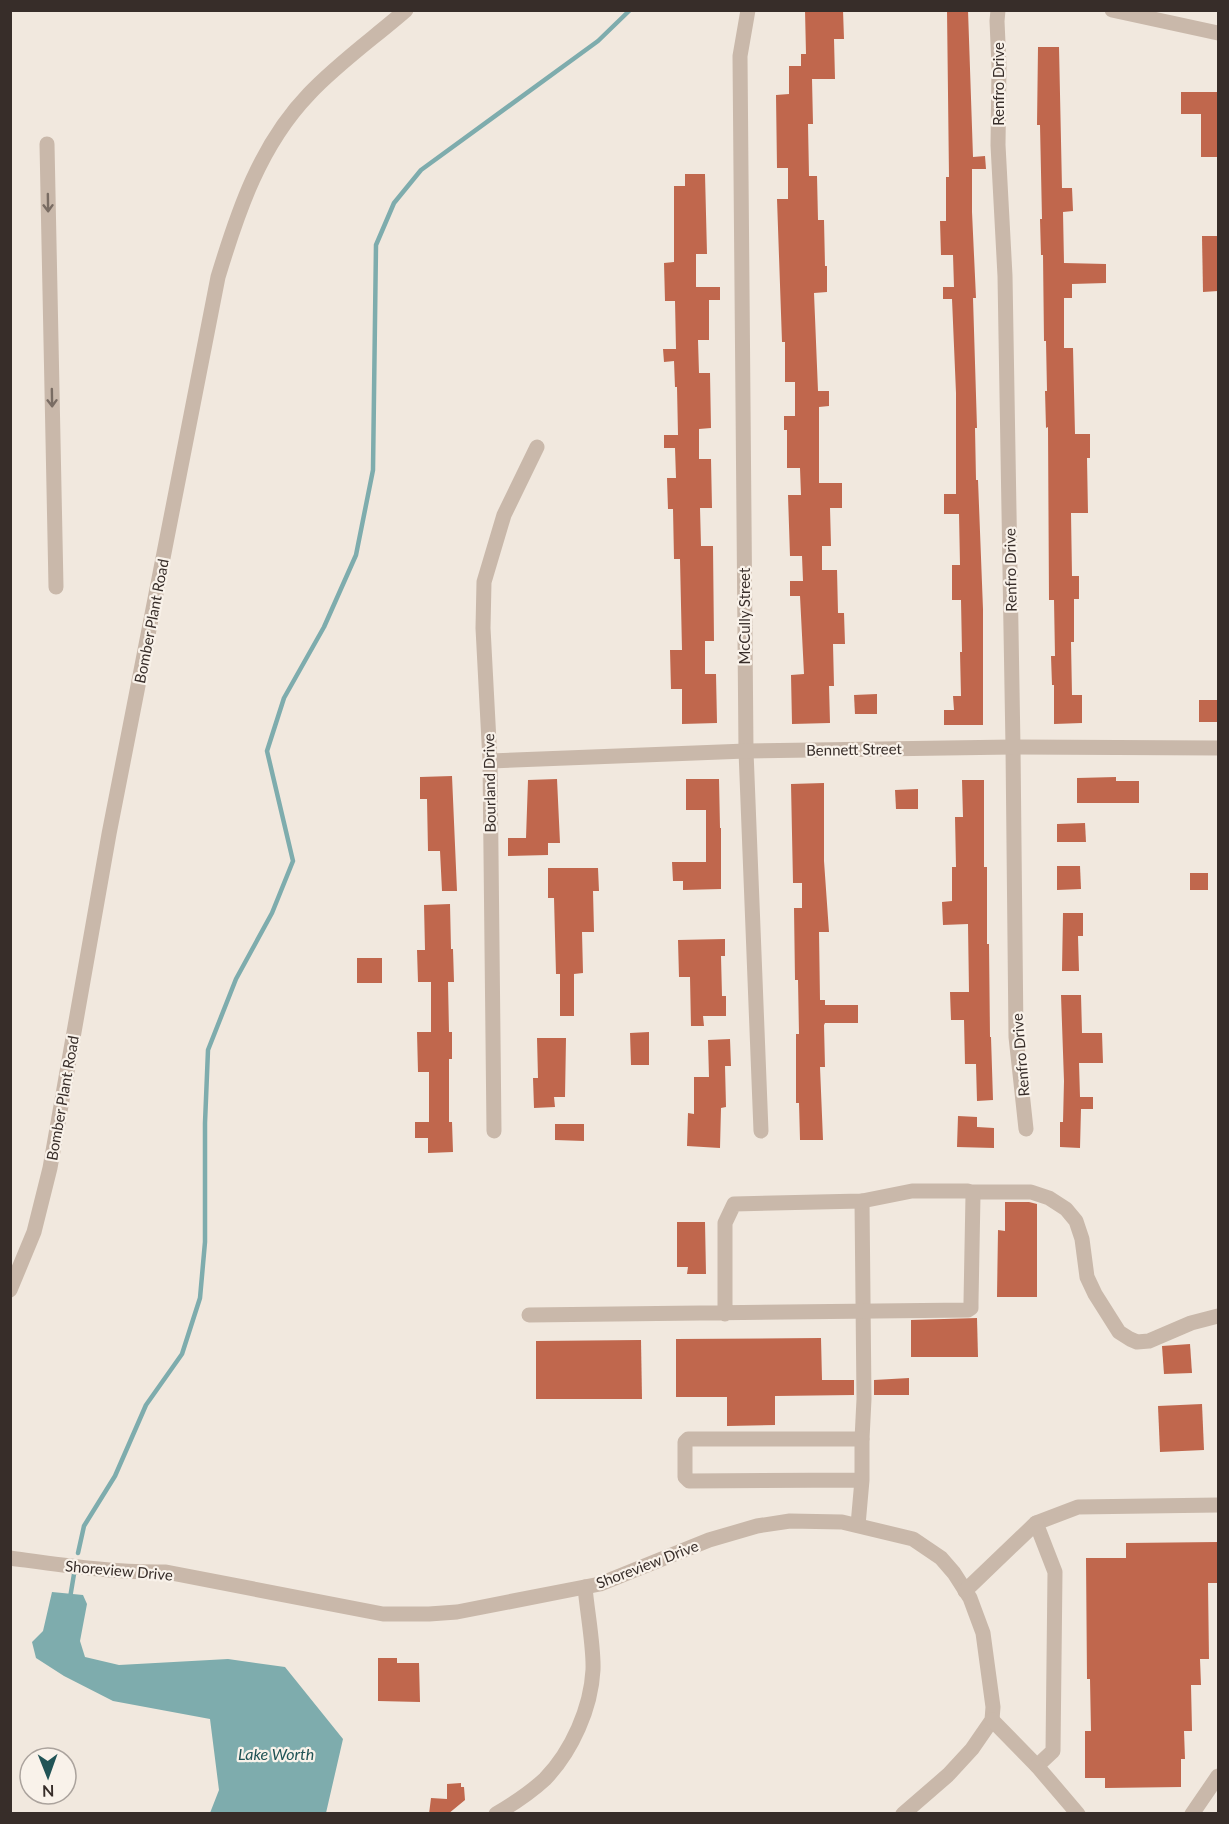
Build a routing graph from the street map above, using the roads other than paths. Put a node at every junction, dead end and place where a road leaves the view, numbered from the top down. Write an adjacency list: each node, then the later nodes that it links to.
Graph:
1 (406, 10): 18 (street, Bomber Plant Road)
2 (748, 10): 11 (street, McCully Street)
3 (998, 10): 9 (street, Renfro Drive)
4 (1112, 10): 5 (street)
5 (1218, 33)
6 (47, 144): 8 (street, one-way to 8)
7 (537, 447): 12 (street, Bourland Drive)
8 (56, 587)
9 (1013, 747): 10 (street, Bennett Street); 11 (street, Bennett Street); 13 (street, Renfro Drive)
10 (1218, 748)
11 (746, 751): 12 (street, Bennett Street); 15 (street, McCully Street)
12 (490, 760): 14 (street, Bourland Drive)
13 (1026, 1129)
14 (494, 1131)
15 (761, 1131)
16 (971, 1192): 17 (street); 19 (street); 22 (street)
17 (862, 1201): 19 (street); 20 (street)
18 (10, 1290)
19 (863, 1312): 20 (street); 23 (street)
20 (725, 1314): 21 (street)
21 (529, 1315)
22 (1218, 1316)
23 (862, 1439): 24 (street); 24 (street)
24 (862, 1480): 27 (street)
25 (1218, 1506): 26 (street)
26 (1036, 1523): 30 (street); 32 (street)
27 (858, 1525): 29 (street, Shoreview Drive); 30 (street, Shoreview Drive)
28 (10, 1558): 29 (street, Shoreview Drive)
29 (585, 1587): 35 (street)
30 (965, 1591): 31 (street, Shoreview Drive)
31 (992, 1720): 32 (street); 36 (street)
32 (1037, 1766): 37 (street)
33 (1218, 1776): 34 (street)
34 (1213, 1794): 38 (street)
35 (496, 1814)
36 (903, 1814)
37 (1078, 1814)
38 (1191, 1814)

